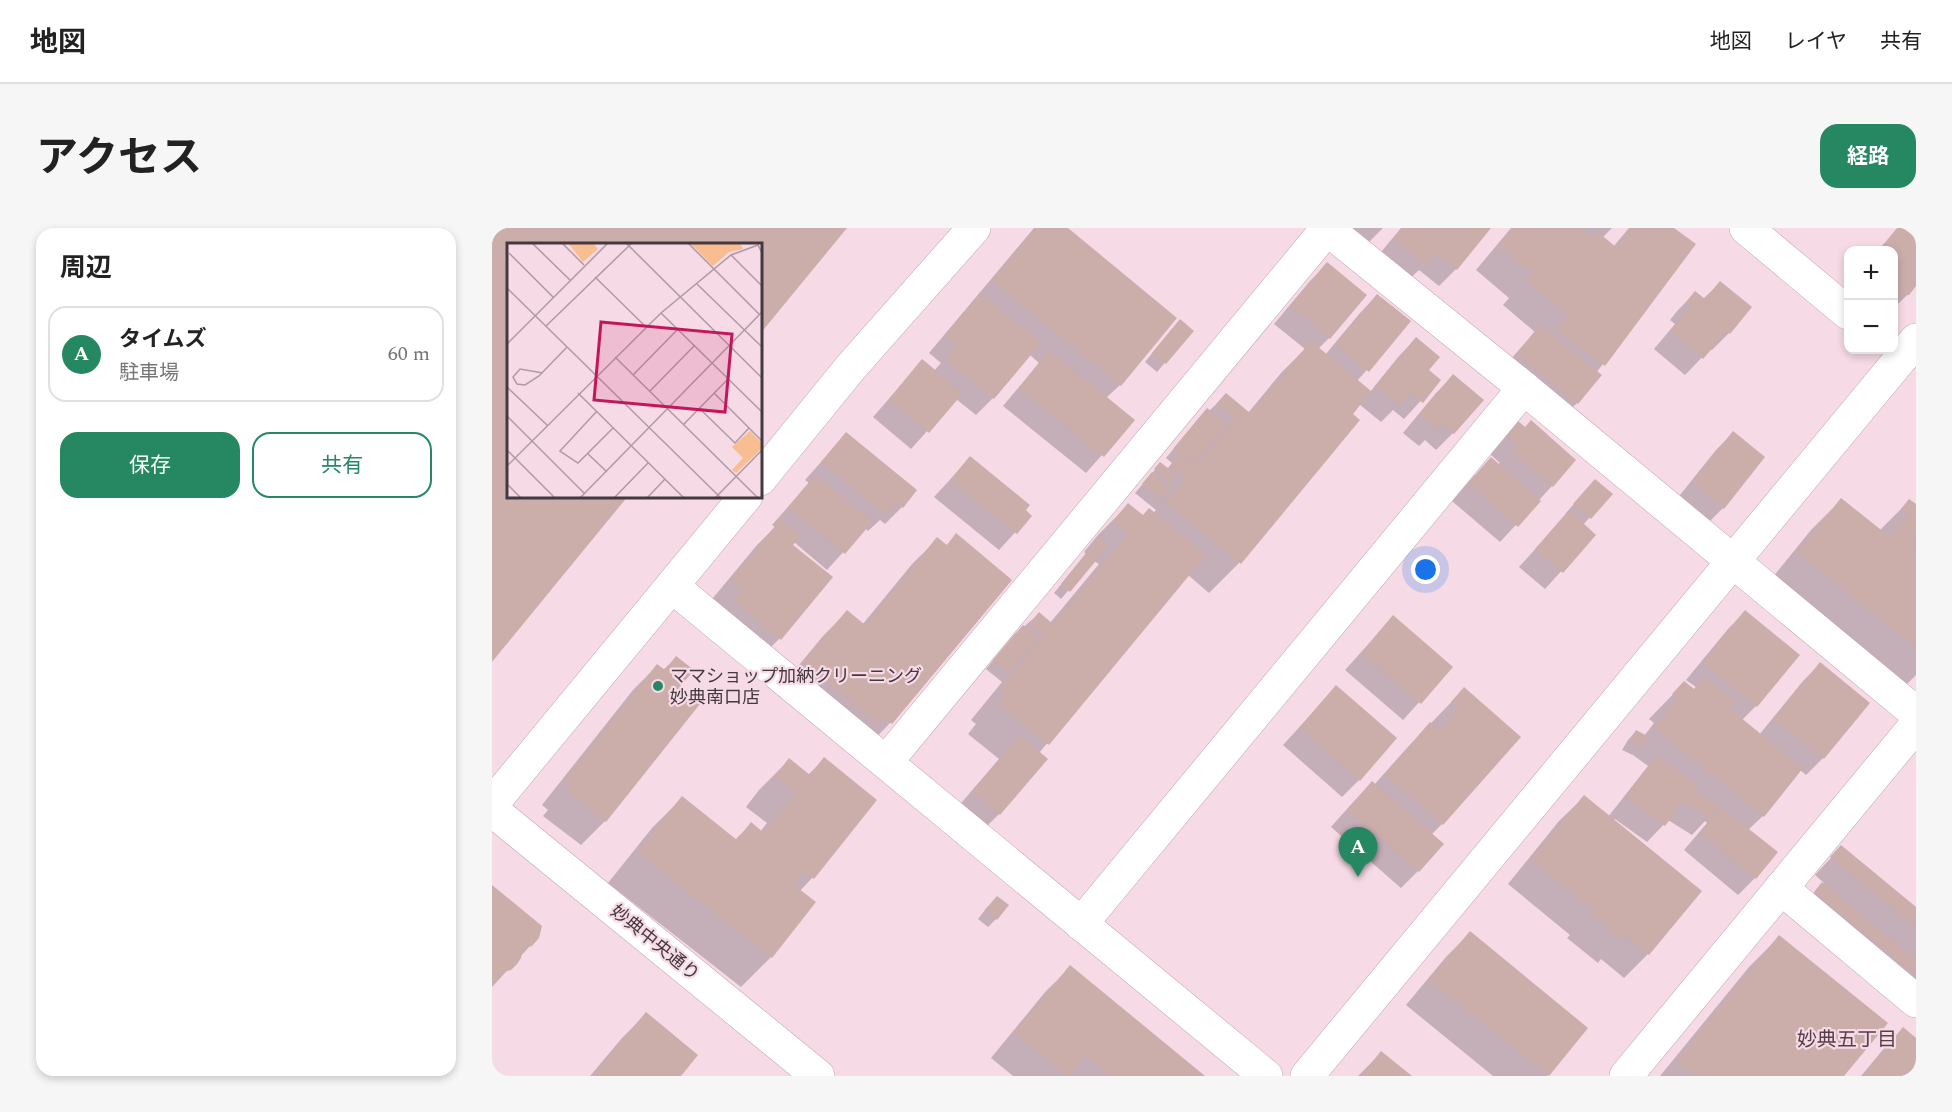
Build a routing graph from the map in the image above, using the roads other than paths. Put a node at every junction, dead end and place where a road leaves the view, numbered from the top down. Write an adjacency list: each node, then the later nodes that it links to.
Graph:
1 (974, 228): 7 (street)
2 (1327, 228): 6 (street); 13 (street)
3 (1746, 228): 4 (street)
4 (1844, 310)
5 (1907, 354): 9 (street)
6 (1524, 388): 9 (street); 17 (street)
7 (762, 477)
8 (744, 498): 10 (street)
9 (1733, 561): 11 (street); 22 (street)
10 (673, 587): 13 (street); 14 (street)
11 (1916, 713)
12 (1916, 725): 16 (street)
13 (886, 762): 17 (street)
14 (492, 804)
15 (492, 810): 20 (street, 妙典中央通り)
16 (1781, 888): 18 (street); 19 (street)
17 (1081, 924): 21 (street)
18 (1916, 1001)
19 (1637, 1072)
20 (818, 1076)
21 (1266, 1076)
22 (1307, 1076)

